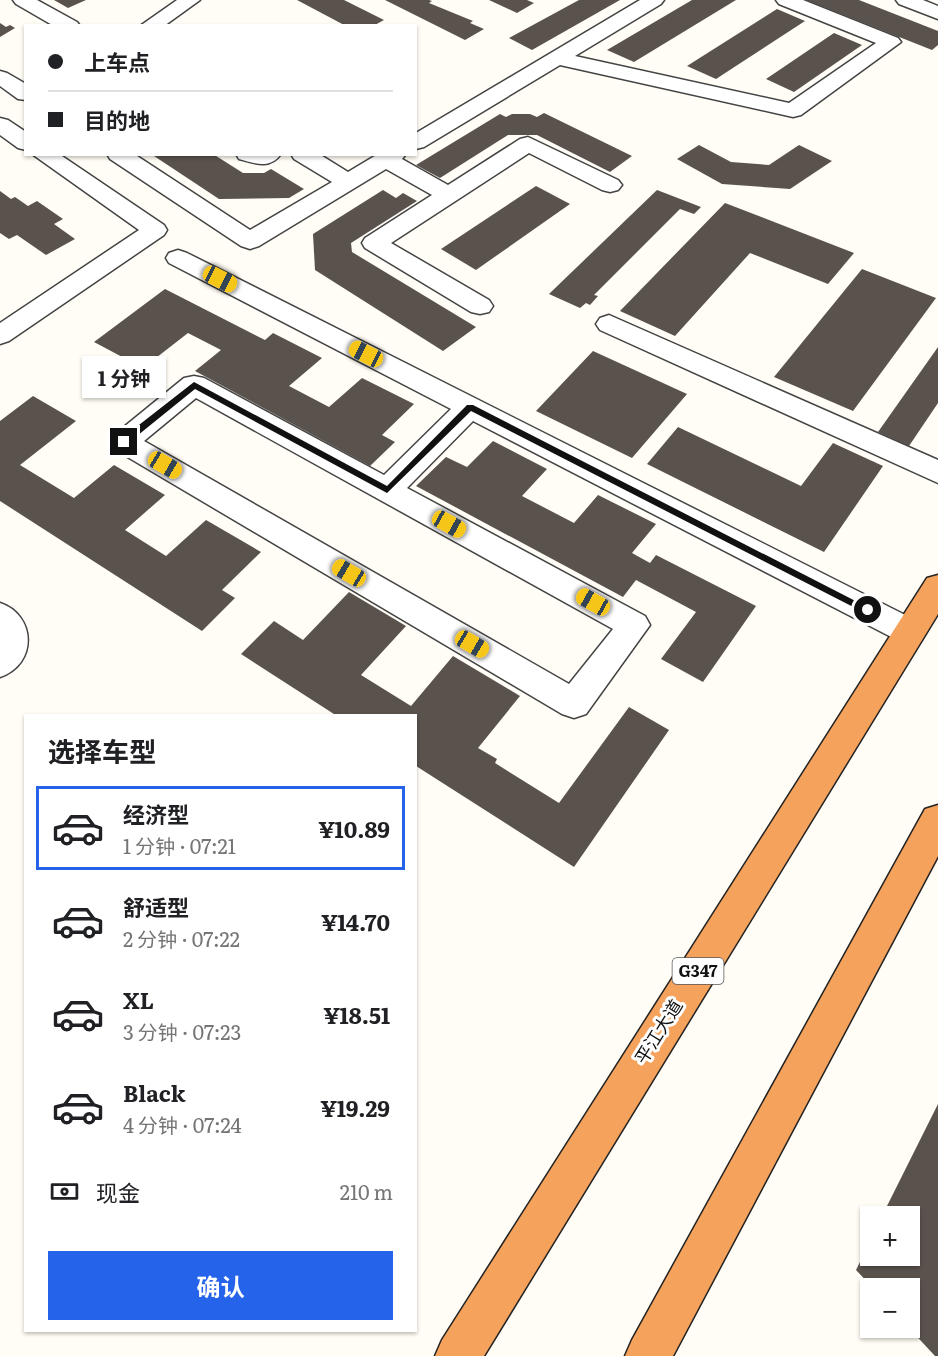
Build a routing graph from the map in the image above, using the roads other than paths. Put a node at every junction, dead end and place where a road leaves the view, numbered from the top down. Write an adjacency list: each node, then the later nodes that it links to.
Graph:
1 (23, 0): 7 (street)
2 (654, 0): 9 (street)
3 (786, 0): 9 (street)
4 (906, 0): 6 (street)
5 (185, 1): 8 (street)
6 (938, 13)
7 (66, 24)
8 (153, 24)
9 (557, 58): 13 (street)
10 (0, 77): 11 (street)
11 (23, 90)
12 (0, 125): 14 (street)
13 (417, 140)
14 (24, 141)
15 (46, 156): 25 (street)
16 (121, 156): 19 (street)
17 (305, 156): 19 (street)
18 (391, 157): 19 (street); 21 (street)
19 (348, 182)
20 (610, 185): 21 (street)
21 (449, 195): 24 (street)
22 (178, 258): 28 (street)
23 (0, 302): 25 (street)
24 (480, 306)
25 (22, 320): 27 (street)
26 (609, 324): 29 (street)
27 (0, 335)
28 (470, 407): 30 (street); 33 (street)
29 (938, 472)
30 (387, 490): 30 (street)
31 (938, 587): 33 (highway, 平江大道 / G347)
32 (0, 616): 34 (street)
33 (910, 632): 36 (highway, 平江大道 / G347)
34 (0, 663)
35 (938, 821): 37 (highway)
36 (458, 1356)
37 (648, 1356)

